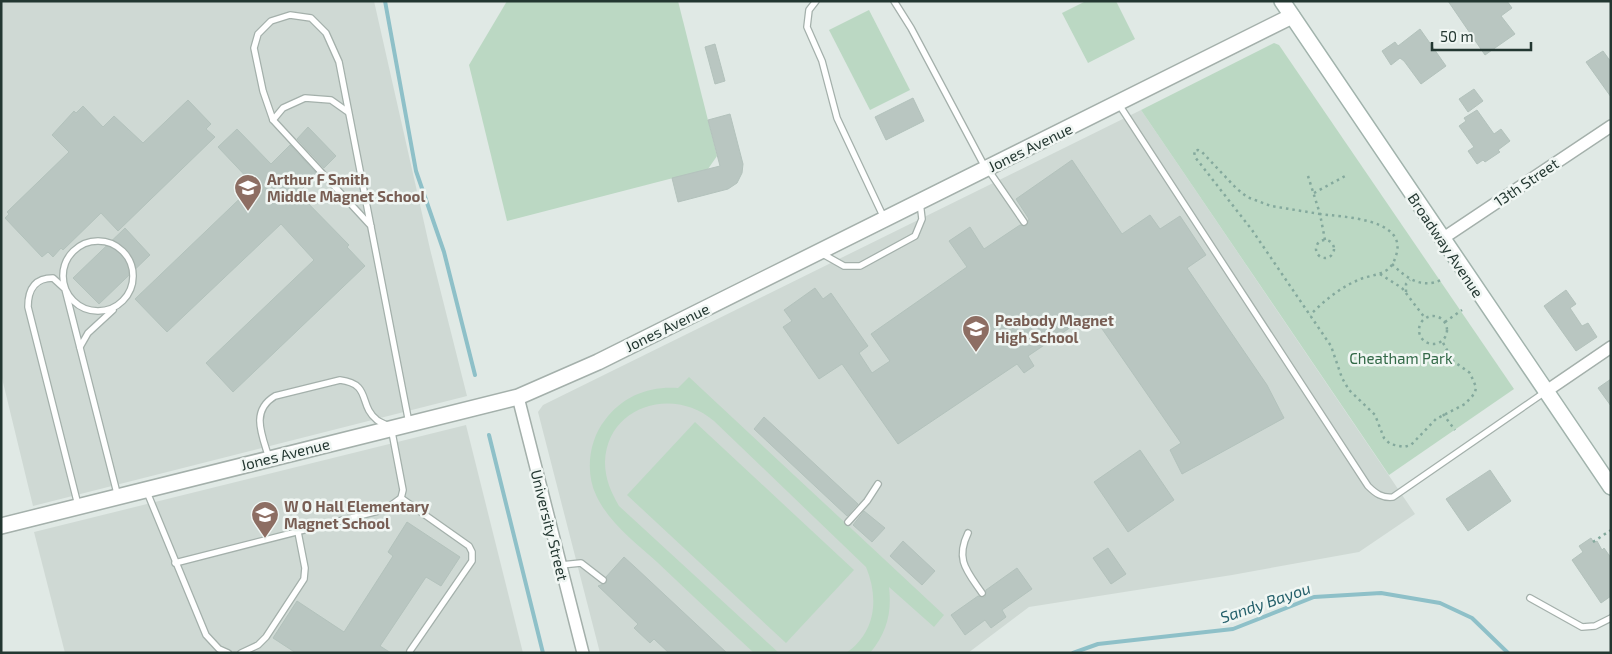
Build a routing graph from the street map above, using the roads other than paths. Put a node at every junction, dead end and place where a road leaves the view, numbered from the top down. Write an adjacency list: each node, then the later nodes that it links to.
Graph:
1 (816, 1): 11 (lane)
2 (894, 1): 9 (lane)
3 (1282, 1): 4 (street, Broadway Avenue)
4 (1292, 16): 5 (street, Jones Avenue); 14 (street, Broadway Avenue)
5 (1118, 103): 9 (street, Jones Avenue); 22 (lane)
6 (348, 112): 7 (lane); 7 (lane); 13 (lane)
7 (273, 120): 13 (lane)
8 (1611, 126): 14 (street, 13th Street)
9 (987, 168): 10 (street, Jones Avenue); 12 (lane)
10 (920, 202): 11 (street, Jones Avenue); 15 (lane)
11 (884, 219): 15 (street, Jones Avenue)
12 (1024, 222)
13 (371, 226): 24 (lane)
14 (1442, 239): 22 (street, Broadway Avenue)
15 (819, 252): 23 (street, Jones Avenue)
16 (64, 267): 17 (lane); 18 (lane); 19 (lane)
17 (47, 278): 18 (lane); 32 (lane)
18 (65, 289): 19 (lane); 20 (lane)
19 (116, 307): 20 (lane)
20 (80, 347): 30 (lane)
21 (1611, 347): 22 (street)
22 (1545, 392): 28 (street, Broadway Avenue)
23 (518, 397): 24 (street, Jones Avenue); 38 (street, University Street)
24 (409, 423): 25 (street, Jones Avenue)
25 (391, 427): 26 (street, Jones Avenue); 26 (lane); 31 (lane)
26 (269, 458): 29 (street, Jones Avenue)
27 (878, 484): 33 (lane)
28 (1611, 487)
29 (146, 490): 30 (street, Jones Avenue); 37 (lane)
30 (118, 497): 32 (street, Jones Avenue)
31 (401, 498): 35 (lane); 43 (lane)
32 (78, 507): 34 (street, Jones Avenue)
33 (848, 522)
34 (1, 526)
35 (298, 532): 37 (lane); 45 (lane)
36 (968, 533): 40 (lane)
37 (175, 563): 44 (lane)
38 (561, 565): 39 (lane); 46 (street, University Street)
39 (603, 580)
40 (982, 593)
41 (1530, 598): 42 (lane)
42 (1611, 618)
43 (410, 651)
44 (228, 653)
45 (241, 653)
46 (583, 653)

